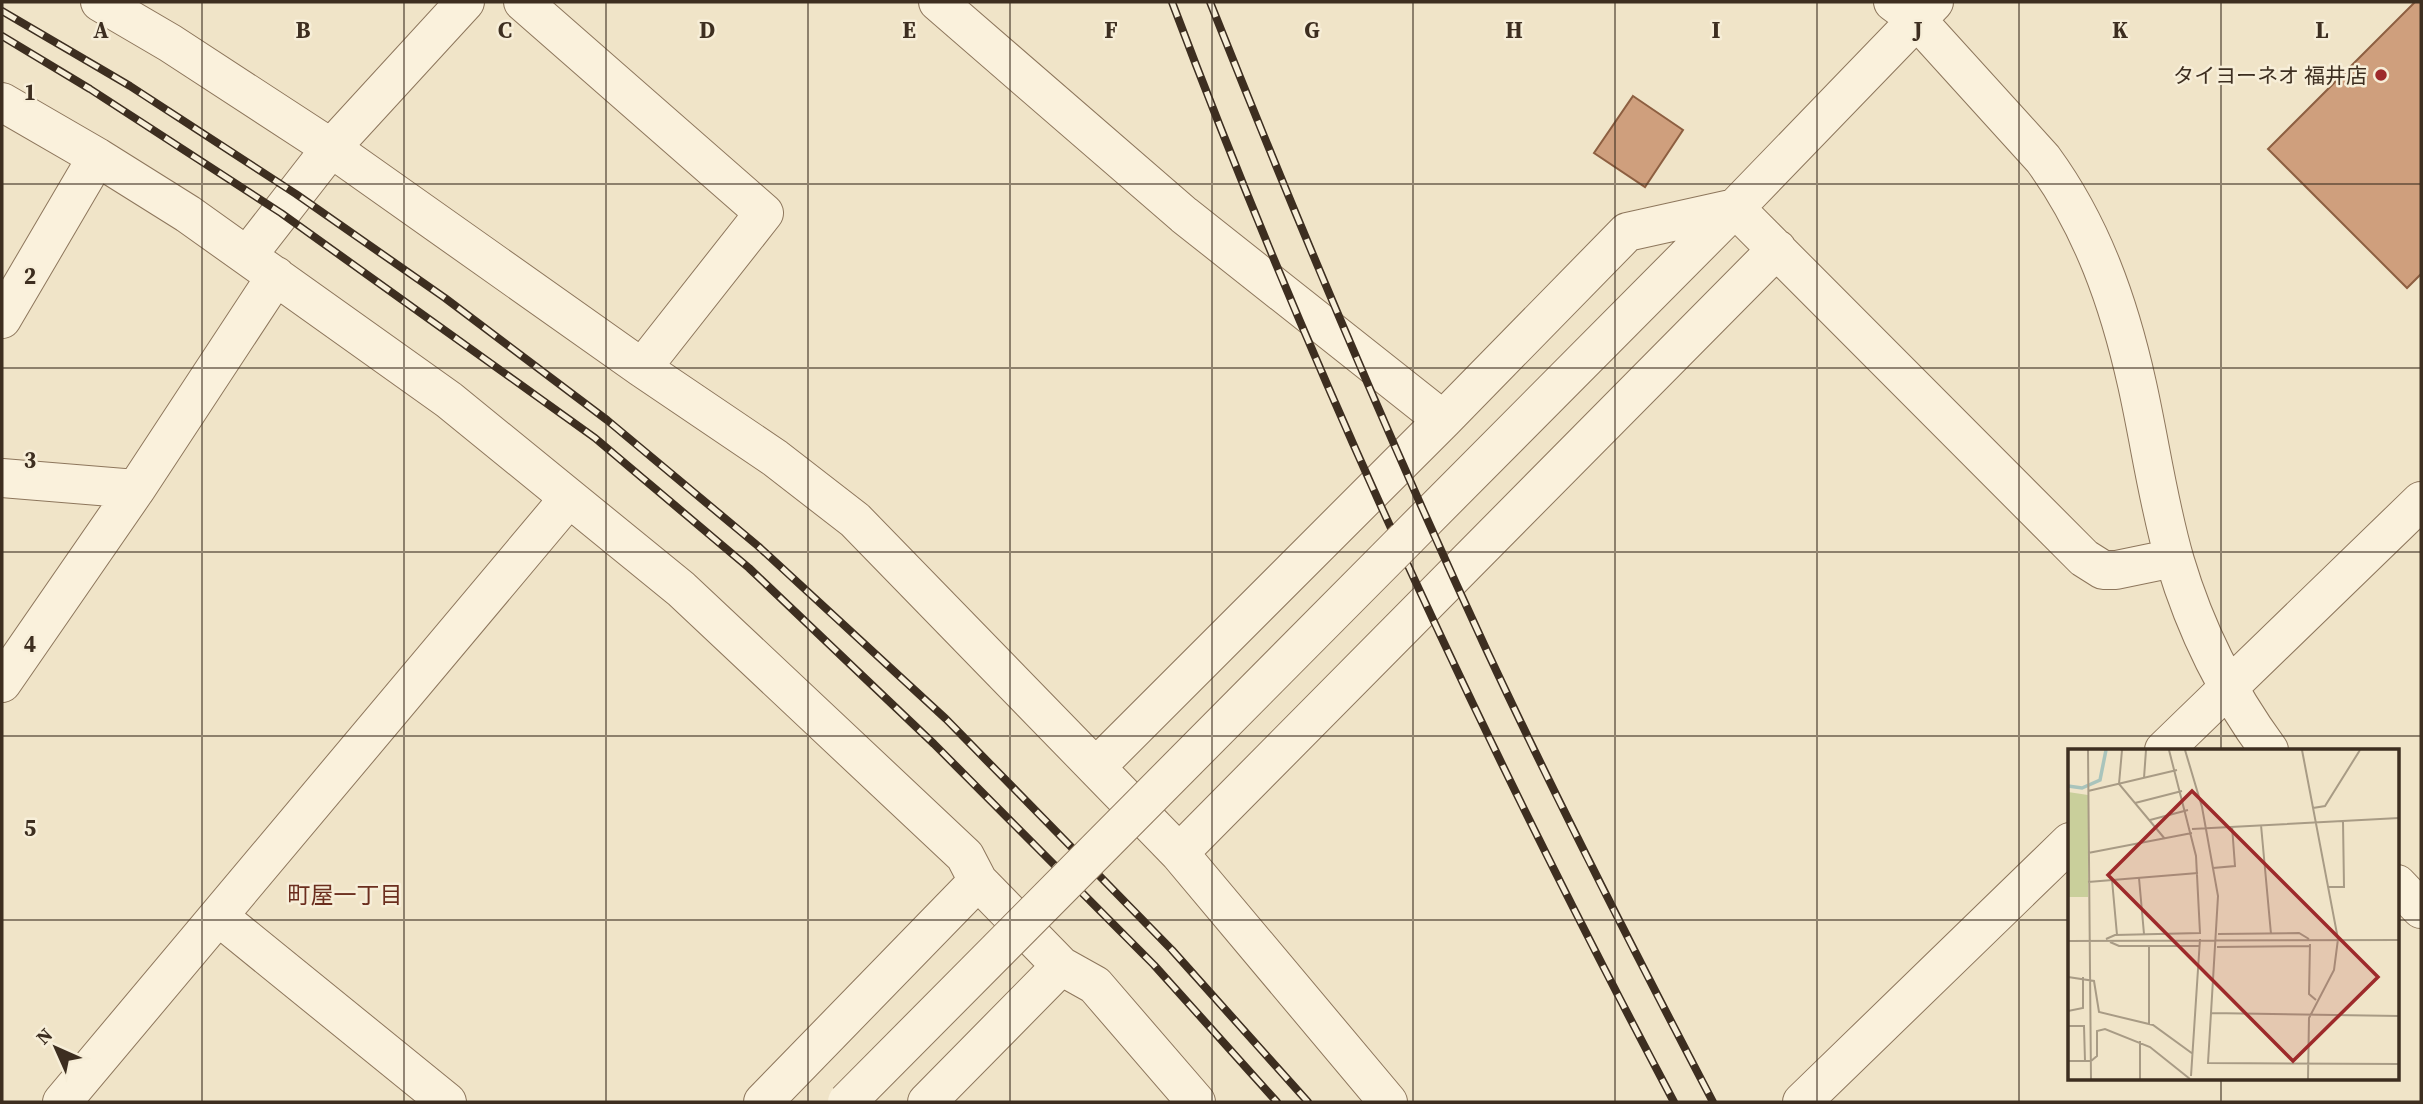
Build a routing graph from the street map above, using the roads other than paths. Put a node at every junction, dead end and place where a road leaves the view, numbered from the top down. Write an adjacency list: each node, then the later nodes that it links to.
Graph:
1 (100, 2): 7 (street)
2 (465, 2): 7 (street)
3 (523, 2): 13 (street)
4 (938, 2): 14 (street)
5 (1914, 8): 9 (street); 19 (street)
6 (2, 102): 8 (street)
7 (331, 148): 11 (street); 13 (street)
8 (97, 157): 11 (street); 12 (street)
9 (1735, 208): 10 (street); 14 (street); 35 (street, bridge)
10 (1777, 249): 19 (street); 26 (street)
11 (262, 266): 16 (street); 17 (street)
12 (2, 319)
13 (642, 368): 24 (street)
14 (1443, 420): 24 (street)
15 (2, 478): 16 (street)
16 (136, 489): 20 (street)
17 (569, 498): 27 (street); 30 (street)
18 (2421, 501): 21 (street)
19 (2174, 558): 21 (street)
20 (2, 683)
21 (2228, 688): 22 (street); 23 (street)
22 (2166, 749)
23 (2268, 749)
24 (1096, 767): 26 (street)
25 (2068, 844): 39 (street)
26 (1179, 853): 38 (street)
27 (978, 881): 31 (street); 34 (street)
28 (2398, 885): 29 (street)
29 (2421, 909)
30 (218, 916): 32 (street); 33 (street)
31 (1061, 966): 36 (street); 37 (street)
32 (62, 1102)
33 (447, 1102)
34 (763, 1102)
35 (847, 1102)
36 (927, 1102)
37 (1196, 1102)
38 (1388, 1102)
39 (1802, 1102)

